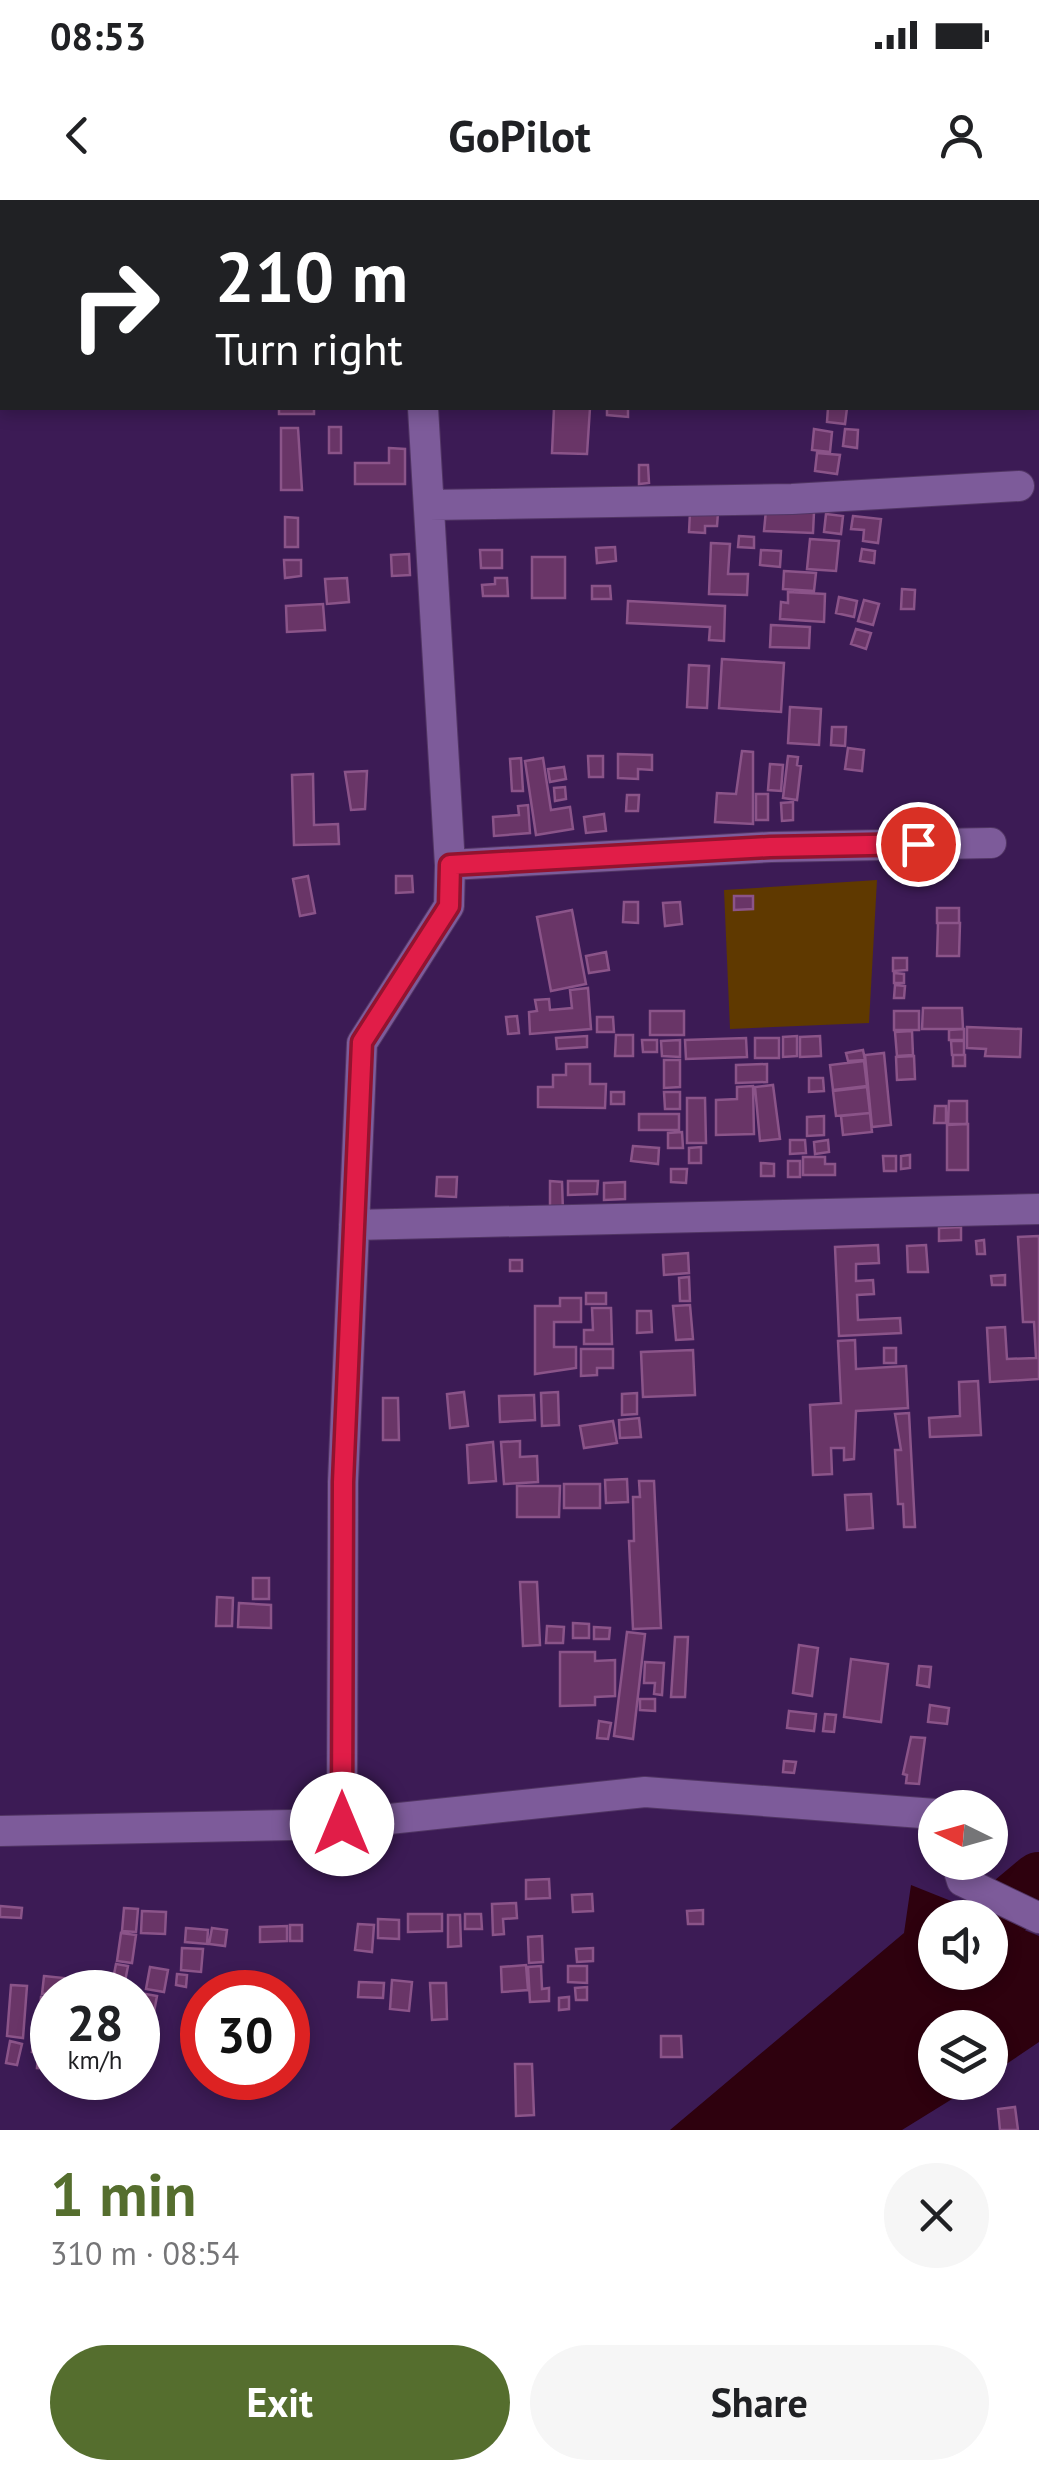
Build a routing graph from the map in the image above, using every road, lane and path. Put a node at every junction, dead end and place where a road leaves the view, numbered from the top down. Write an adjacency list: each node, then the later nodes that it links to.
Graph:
1 (423, 410): 3 (street)
2 (1020, 486): 3 (street)
3 (429, 505): 5 (street)
4 (992, 843): 5 (street)
5 (450, 865): 7 (street)
6 (1039, 1209): 7 (street)
7 (354, 1224): 9 (street)
8 (918, 1813): 9 (street)
9 (342, 1824): 10 (street)
10 (0, 1831)
11 (962, 1880): 12 (street)
12 (1039, 1918)

